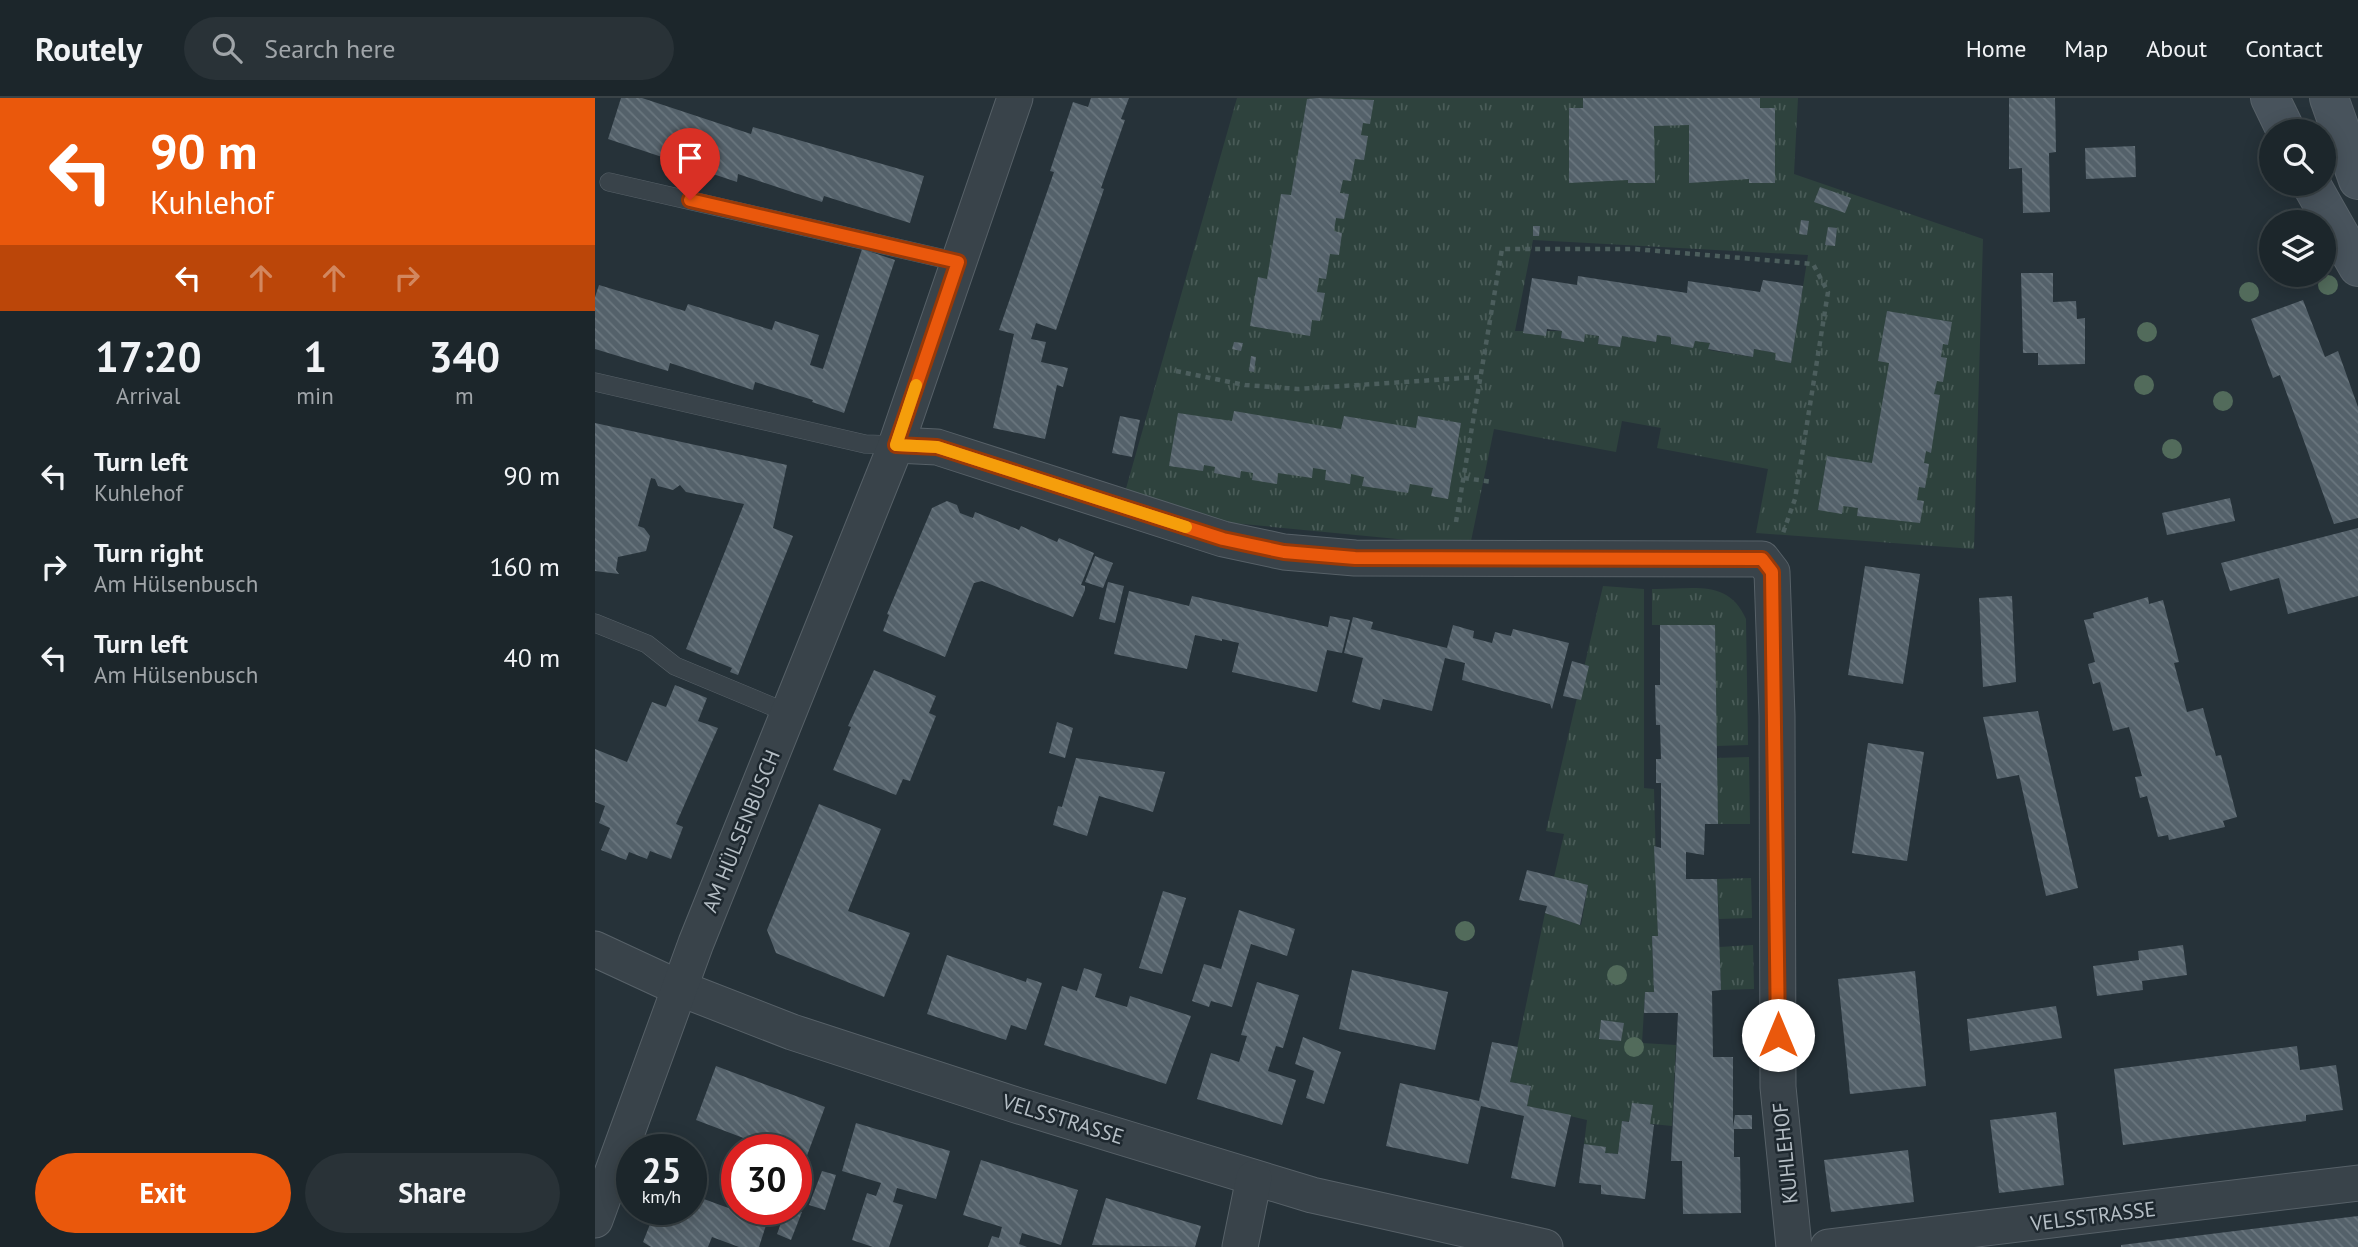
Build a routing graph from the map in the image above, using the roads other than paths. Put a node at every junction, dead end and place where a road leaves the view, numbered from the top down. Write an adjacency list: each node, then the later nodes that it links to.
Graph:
1 (1015, 98): 8 (street, AM HÜLSENBUSCH)
2 (2270, 98): 4 (main road)
3 (2329, 98): 5 (main road)
4 (2280, 119)
5 (2358, 180)
6 (609, 182): 8 (lane)
7 (2318, 196): 9 (main road)
8 (958, 262): 11 (street, AM HÜLSENBUSCH)
9 (2358, 267)
10 (595, 382): 11 (lane)
11 (896, 445): 13 (street, AM HÜLSENBUSCH); 21 (street, KUHLEHOF)
12 (595, 623): 13 (lane)
13 (788, 713): 15 (street, AM HÜLSENBUSCH)
14 (595, 949): 15 (street, VELSSTRASSE)
15 (679, 988): 16 (street, VELSSTRASSE); 18 (street, AM HÜLSENBUSCH)
16 (1254, 1178): 19 (street); 20 (street, VELSSTRASSE)
17 (2358, 1182): 22 (street, VELSSTRASSE)
18 (595, 1220)
19 (1240, 1247)
20 (1545, 1247)
21 (1794, 1247)
22 (1828, 1247)

